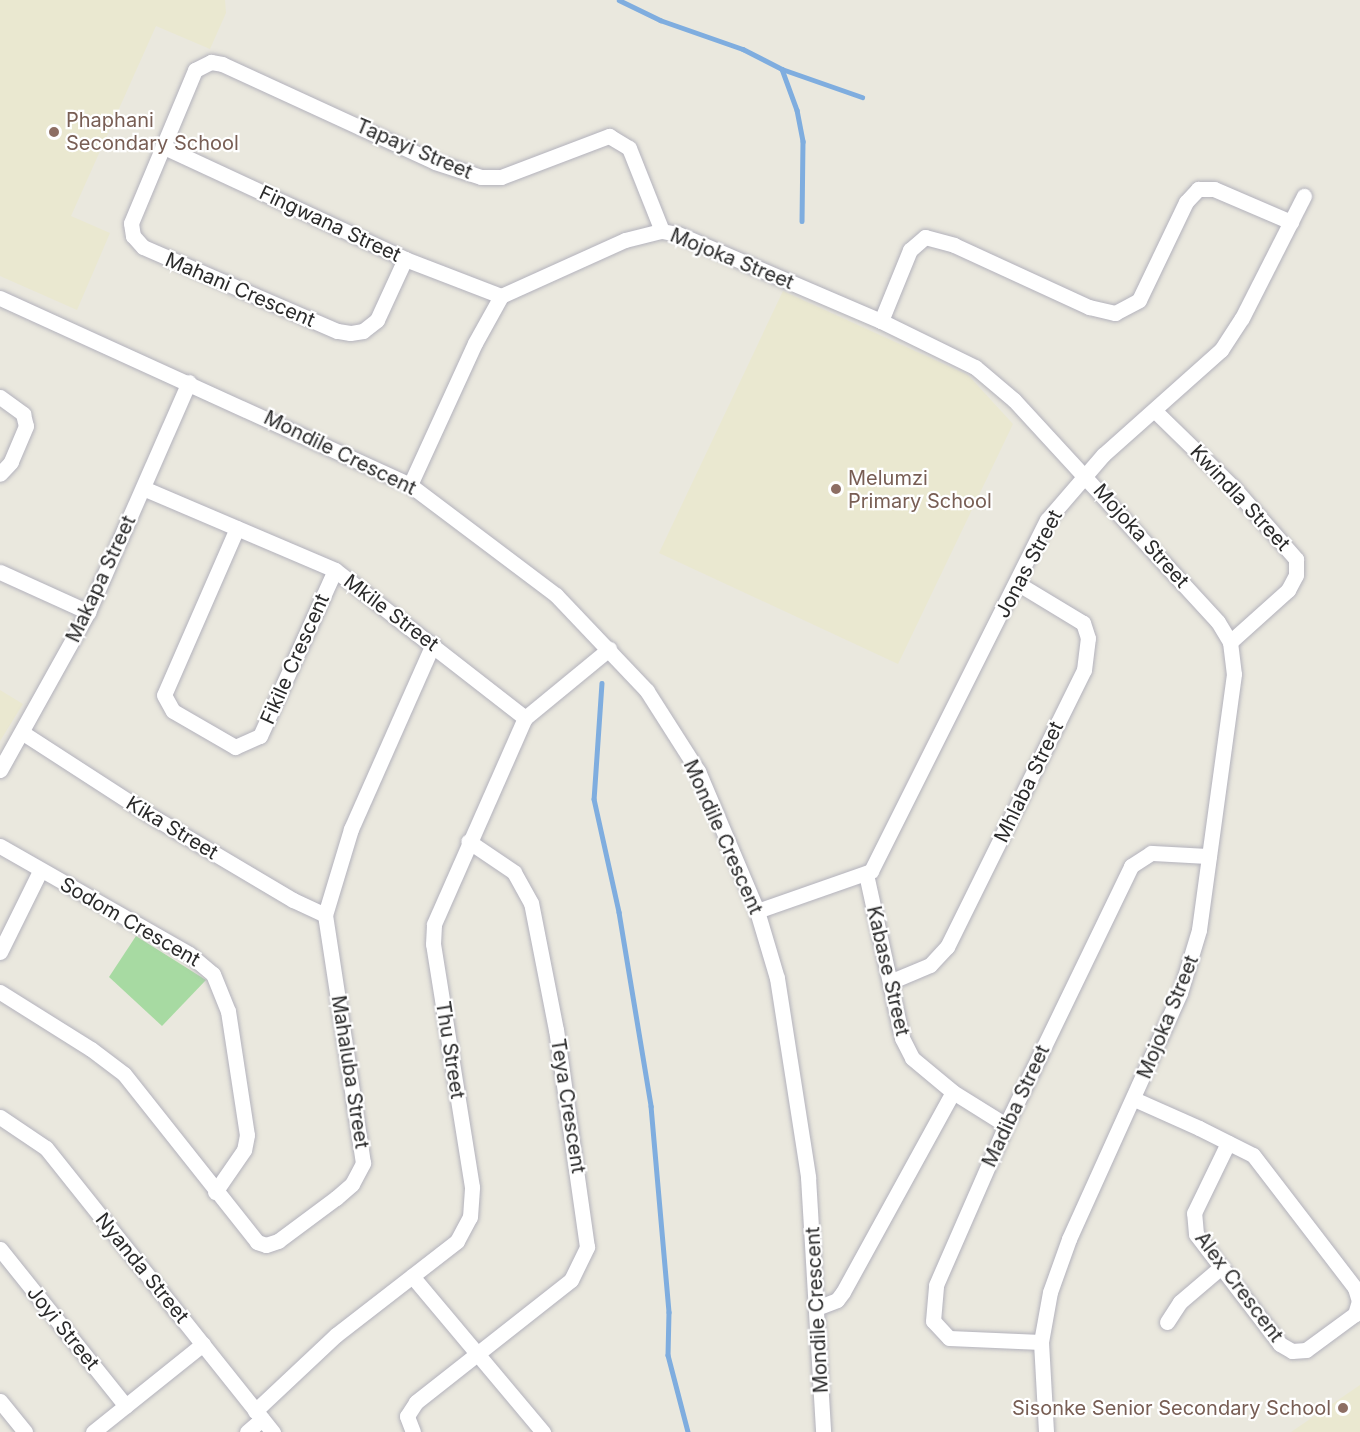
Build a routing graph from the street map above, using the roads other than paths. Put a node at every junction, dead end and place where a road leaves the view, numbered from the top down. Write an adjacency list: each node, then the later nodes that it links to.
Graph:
1 (162, 146): 4 (street, Tapayi Street); 5 (street, Fingwana Street); 5 (street, Mahani Crescent)
2 (1304, 196): 3 (street, Jonas Street)
3 (1291, 222): 8 (street); 11 (street, Jonas Street)
4 (662, 231): 6 (street, Mojoka Street); 8 (street, Mojoka Street)
5 (405, 259): 6 (street, Fingwana Street)
6 (501, 296): 14 (street)
7 (0, 298): 9 (street, Mondile Crescent)
8 (881, 321): 13 (street, Mojoka Street)
9 (189, 382): 14 (street, Mondile Crescent); 15 (street, Makapa Street)
10 (0, 397): 12 (street)
11 (1155, 411): 13 (street, Jonas Street); 21 (street, Kwindla Street)
12 (0, 474)
13 (1085, 475): 19 (street, Jonas Street); 21 (street, Mojoka Street)
14 (410, 485): 23 (street, Mondile Crescent)
15 (143, 488): 16 (street, Mkile Street); 20 (street, Makapa Street)
16 (237, 528): 17 (street, Mkile Street); 17 (street, Fikile Crescent)
17 (335, 570): 22 (street, Mkile Street)
18 (0, 572): 20 (street)
19 (1017, 583): 31 (street, Jonas Street); 35 (street, Mhlaba Street)
20 (88, 612): 25 (street, Makapa Street)
21 (1230, 642): 29 (street, Mojoka Street)
22 (434, 644): 24 (street, Mkile Street); 33 (street, Mahaluba Street)
23 (609, 649): 24 (street, Thu Street); 32 (street, Mondile Crescent)
24 (525, 718): 27 (street, Thu Street)
25 (23, 733): 26 (street, Makapa Street); 33 (street, Kika Street)
26 (0, 770)
27 (468, 842): 45 (street, Thu Street); 50 (street, Teya Crescent)
28 (0, 846): 30 (street, Sodom Crescent)
29 (1209, 856): 38 (street, Mojoka Street); 40 (street, Madiba Street)
30 (40, 871): 34 (street); 42 (street, Sodom Crescent)
31 (867, 874): 32 (street); 35 (street, Kabase Street)
32 (758, 911): 46 (street, Mondile Crescent)
33 (326, 915): 42 (street, Mahaluba Street)
34 (0, 952)
35 (892, 981): 37 (street, Kabase Street)
36 (0, 992): 42 (street, Mahaluba Street)
37 (953, 1092): 40 (street, Kabase Street); 46 (street)
38 (1134, 1099): 41 (street, Alex Crescent); 48 (street, Mojoka Street)
39 (0, 1117): 49 (street, Nyanda Street)
40 (1006, 1125): 48 (street, Madiba Street)
41 (1228, 1143): 44 (street, Alex Crescent); 44 (street, Alex Crescent)
42 (215, 1192)
43 (0, 1249): 52 (street, Joyi Street)
44 (1221, 1267): 47 (street)
45 (412, 1276): 50 (street); 53 (street, Thu Street)
46 (819, 1307): 60 (street, Mondile Crescent)
47 (1167, 1322)
48 (1041, 1342): 61 (street, Mojoka Street)
49 (202, 1344): 52 (street); 53 (street, Nyanda Street)
50 (479, 1353): 58 (street, Teya Crescent); 59 (street)
51 (0, 1401): 54 (street)
52 (126, 1406): 55 (street)
53 (259, 1415): 56 (street, Thu Street); 57 (street, Nyanda Street)
54 (25, 1432)
55 (93, 1432)
56 (247, 1432)
57 (273, 1432)
58 (413, 1432)
59 (543, 1432)
60 (823, 1432)
61 (1046, 1432)

